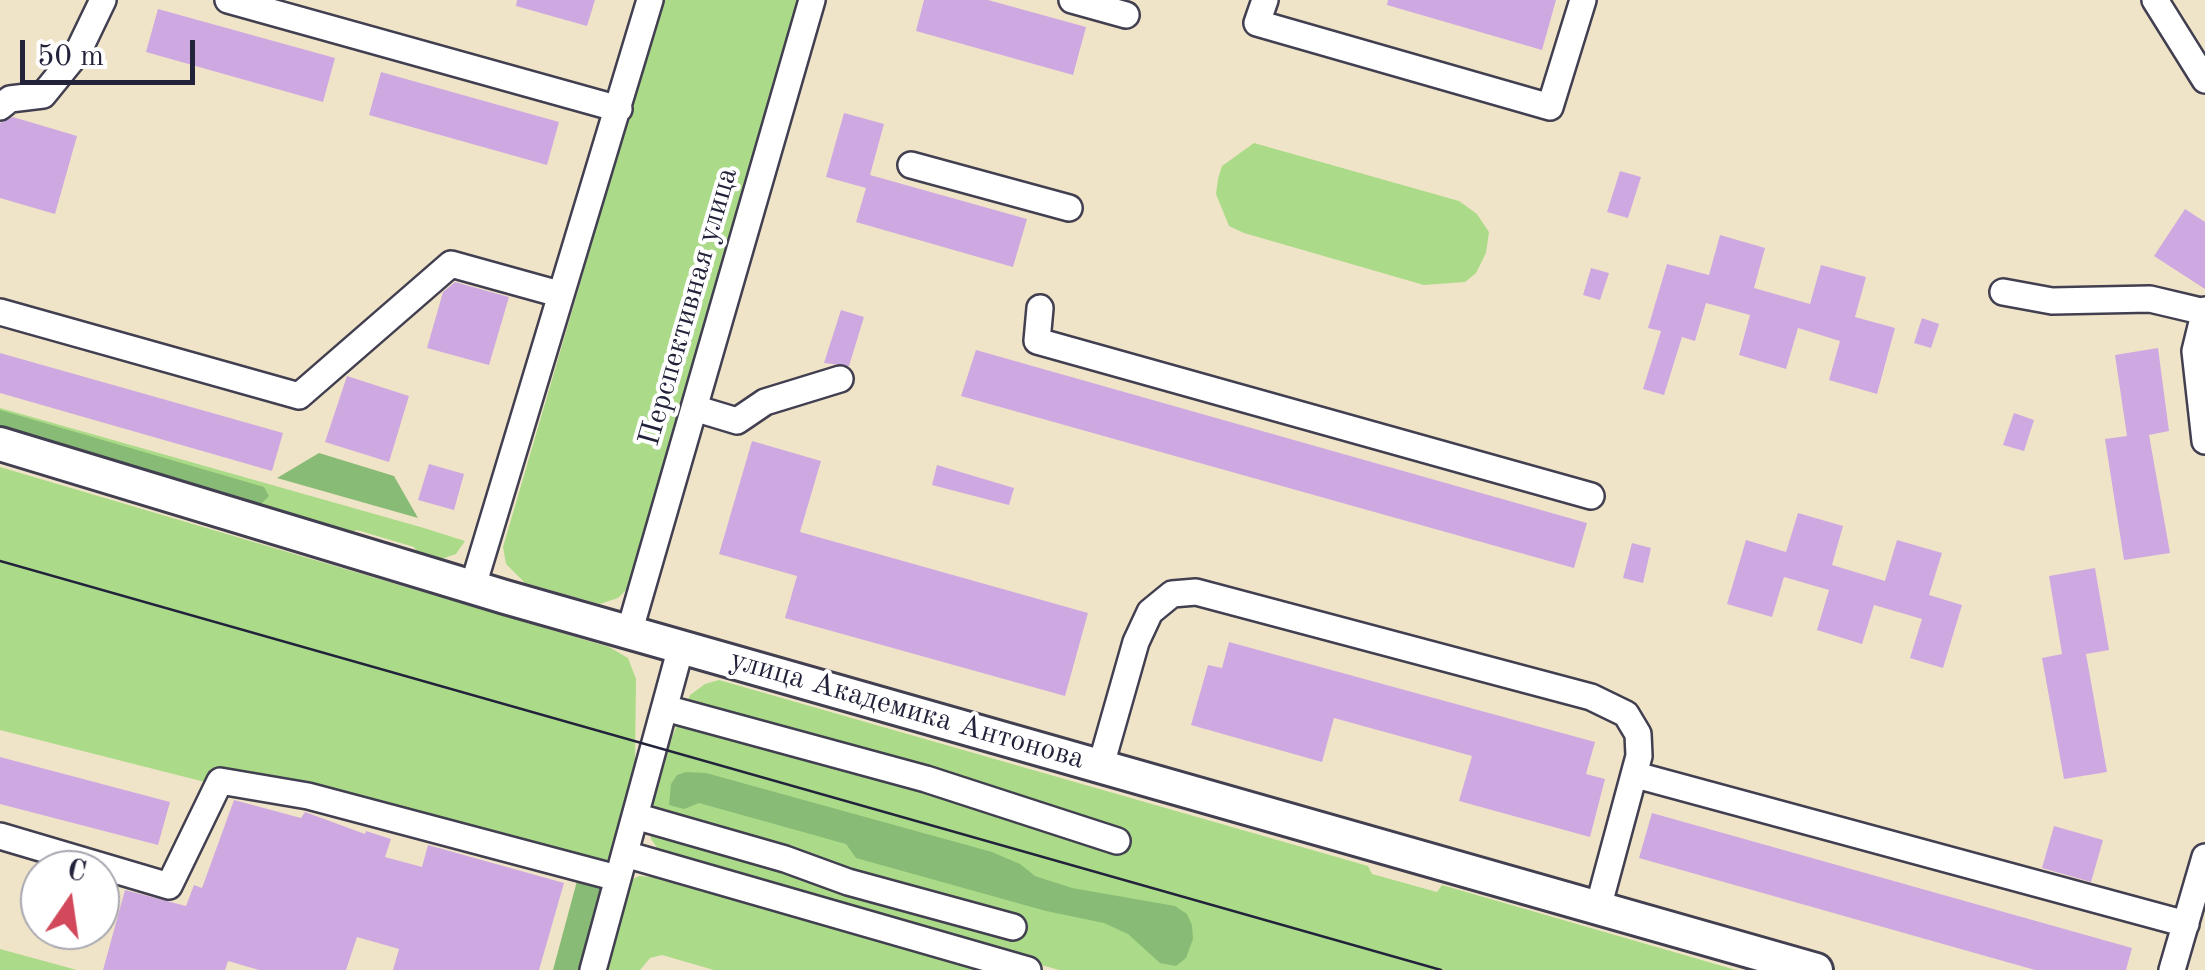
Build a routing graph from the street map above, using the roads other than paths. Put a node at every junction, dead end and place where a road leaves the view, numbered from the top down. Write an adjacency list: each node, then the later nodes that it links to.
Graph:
1 (103, 0): 11 (street)
2 (228, 0): 12 (street)
3 (650, 0): 12 (street)
4 (812, 0): 21 (street, Перспективная улица)
5 (1072, 0): 9 (street)
6 (1265, 0): 7 (street)
7 (1583, 0)
8 (2155, 0): 10 (street)
9 (1126, 14)
10 (2205, 80)
11 (3, 99)
12 (619, 109): 16 (street)
13 (911, 165): 14 (street)
14 (1070, 208)
15 (2003, 292): 19 (street)
16 (558, 294): 18 (street); 25 (street)
17 (1040, 308): 24 (street)
18 (0, 312)
19 (2205, 312): 22 (street)
20 (840, 378): 21 (street)
21 (694, 408): 26 (street, Перспективная улица)
22 (2205, 441)
23 (0, 444): 25 (main road, улица Академика Антонова)
24 (1592, 496)
25 (472, 586): 26 (main road, улица Академика Антонова)
26 (629, 632): 27 (main road, улица Академика Антонова)
27 (681, 647): 28 (street); 29 (main road, улица Академика Антонова)
28 (665, 708): 31 (street); 33 (street)
29 (1101, 764): 30 (street); 36 (main road, улица Академика Антонова)
30 (1636, 774): 36 (street); 37 (street)
31 (635, 816): 35 (street); 38 (street)
32 (0, 836): 35 (street)
33 (1117, 841)
34 (2205, 857): 37 (street)
35 (621, 866): 39 (street); 40 (street)
36 (1598, 908): 41 (main road, улица Академика Антонова)
37 (2186, 924): 42 (street)
38 (1013, 927)
39 (593, 970)
40 (1028, 970)
41 (1816, 970)
42 (2172, 970)

